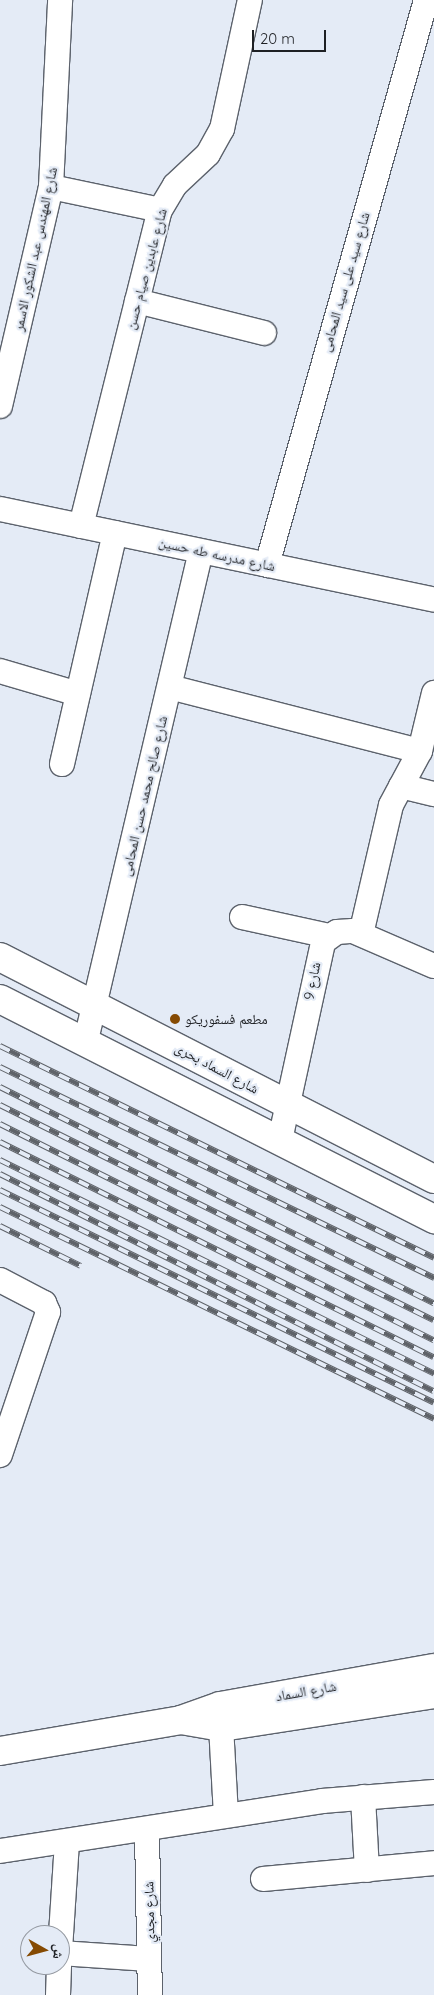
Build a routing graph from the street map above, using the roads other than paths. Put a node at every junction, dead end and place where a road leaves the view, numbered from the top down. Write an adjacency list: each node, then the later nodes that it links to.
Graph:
1 (60, 0): 4 (street, شارع المهندس عبد الشكور الاسمر)
2 (250, 0): 5 (street, شارع عابدين صيام حسن)
3 (426, 0): 13 (street, شارع سيد على سيد المحامى)
4 (50, 187): 5 (street); 8 (street, شارع المهندس عبد الشكور الاسمر)
5 (160, 210): 6 (street, شارع عابدين صيام حسن)
6 (137, 302): 7 (street); 10 (street, شارع عابدين صيام حسن)
7 (264, 333)
8 (0, 406)
9 (0, 509): 10 (street, شارع مدرسه طه حسين)
10 (81, 526): 11 (street, شارع مدرسه طه حسين)
11 (115, 533): 12 (street, شارع مدرسه طه حسين); 18 (street)
12 (201, 551): 13 (street, شارع مدرسه طه حسين); 16 (street, شارع صالح محمد حسن المحامى)
13 (267, 565): 14 (street, شارع مدرسه طه حسين)
14 (434, 600)
15 (0, 671): 18 (street)
16 (170, 687): 19 (street); 29 (street, شارع صالح محمد حسن المحامى)
17 (434, 692): 19 (street)
18 (78, 694): 20 (street)
19 (420, 751): 21 (street)
20 (62, 764)
21 (401, 786): 22 (street); 24 (street)
22 (434, 794)
23 (242, 917): 25 (street)
24 (361, 934): 25 (street); 27 (street)
25 (329, 936): 31 (street, شارع 9)
26 (0, 957): 29 (main road, شارع السماد بحرى)
27 (434, 966)
28 (0, 999): 30 (main road)
29 (95, 1005): 30 (street, شارع صالح محمد حسن المحامى); 31 (main road, شارع السماد بحرى)
30 (86, 1040): 32 (main road)
31 (288, 1105): 32 (street, شارع 9); 33 (main road, شارع السماد بحرى)
32 (280, 1140): 34 (main road)
33 (434, 1179)
34 (434, 1219)
35 (0, 1280): 36 (street)
36 (0, 1455)
37 (434, 1668): 39 (main road, شارع السماد)
38 (434, 1694): 39 (main road, شارع السماد)
39 (220, 1716): 40 (main road, شارع السماد); 43 (street)
40 (0, 1751)
41 (434, 1792): 42 (street)
42 (363, 1797): 43 (street); 48 (street)
43 (226, 1815): 44 (street)
44 (147, 1829): 45 (street); 52 (street, شارع مجدي)
45 (67, 1841): 46 (street); 50 (street)
46 (0, 1851)
47 (434, 1864): 48 (street)
48 (367, 1870): 49 (street)
49 (263, 1879)
50 (62, 1925)
51 (70, 1953): 52 (street)
52 (150, 1959): 55 (street, شارع مجدي)
53 (59, 1975): 54 (street)
54 (58, 1995)
55 (150, 1995)

